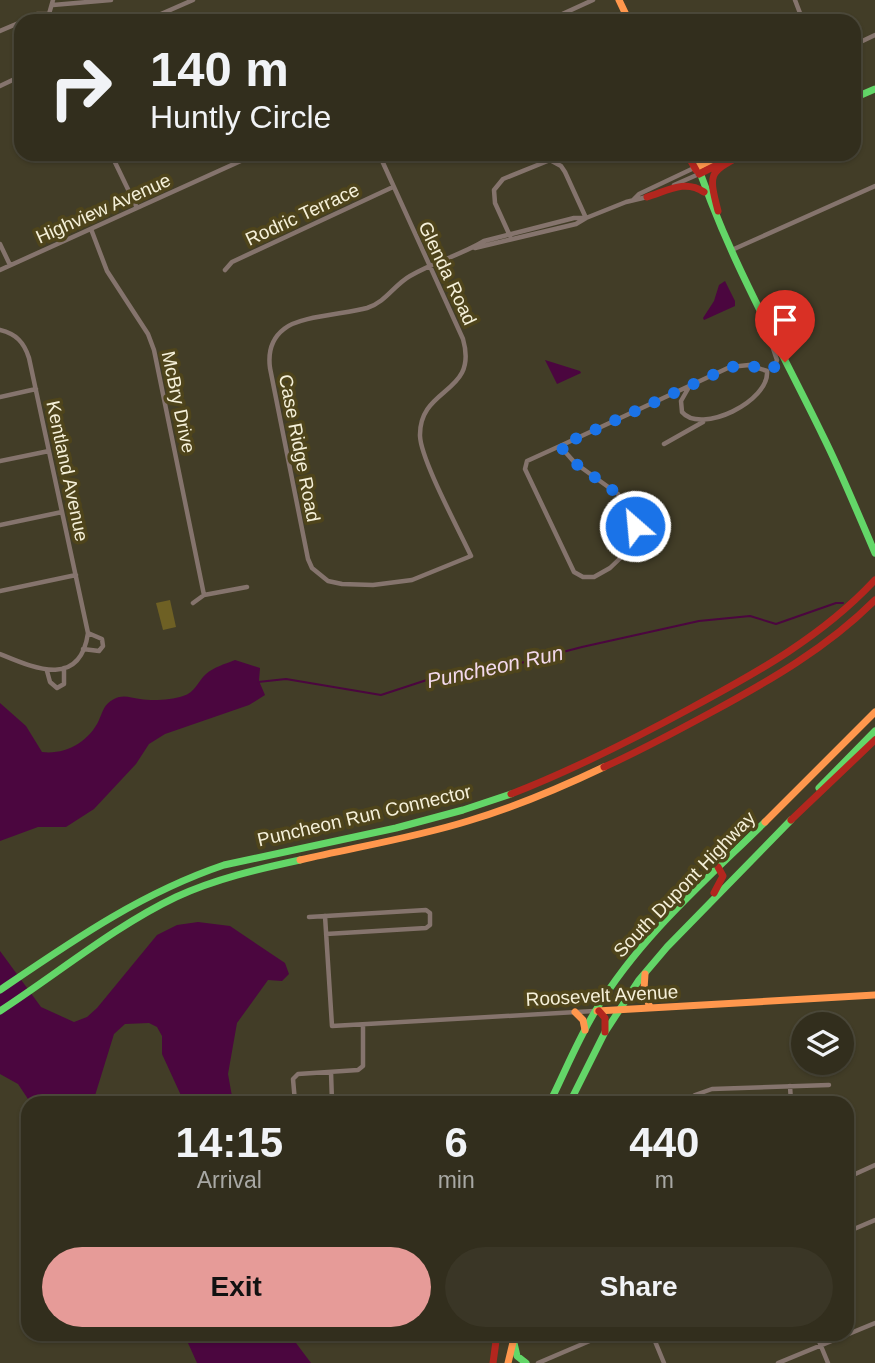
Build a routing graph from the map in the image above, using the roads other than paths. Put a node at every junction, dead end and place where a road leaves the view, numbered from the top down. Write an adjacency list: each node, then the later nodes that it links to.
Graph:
1 (111, 0): 4 (street)
2 (193, 0): 7 (street)
3 (593, 0): 8 (street)
4 (53, 2): 6 (street)
5 (37, 14): 6 (street)
6 (49, 14)
7 (161, 14)
8 (562, 14)
9 (114, 161): 25 (street)
10 (241, 161): 25 (street, Highview Avenue)
11 (382, 161): 21 (street, Glenda Road)
12 (546, 161): 29 (street)
13 (552, 161): 26 (street)
14 (691, 161): 19 (main road)
15 (696, 161): 19 (main road)
16 (714, 161): 19 (main road)
17 (722, 161): 19 (main road)
18 (730, 161): 27 (main road)
19 (697, 170): 22 (main road); 23 (street); 24 (street)
20 (875, 186): 33 (street)
21 (393, 187): 35 (street, Glenda Road); 37 (street, Rodric Terrace)
22 (707, 195): 23 (main road); 27 (main road)
23 (647, 197): 24 (street)
24 (634, 200): 26 (street)
25 (137, 208): 28 (street, Highview Avenue)
26 (586, 218): 29 (street); 30 (street)
27 (720, 222): 33 (main road)
28 (90, 229): 34 (street, Highview Avenue); 61 (street, McBry Drive)
29 (509, 234): 30 (street); 32 (street)
30 (512, 240): 32 (street)
31 (0, 244): 34 (street)
32 (473, 248): 35 (street, Case Ridge Road)
33 (734, 249): 38 (main road)
34 (10, 265): 36 (street, Highview Avenue)
35 (429, 267): 56 (street, Glenda Road); 56 (street, Case Ridge Road)
36 (0, 270)
37 (225, 270)
38 (759, 304): 40 (main road); 41 (street)
39 (0, 330): 44 (street, Kentland Avenue)
40 (785, 362): 41 (street); 55 (main road)
41 (774, 368): 42 (street)
42 (766, 371): 43 (street); 48 (street)
43 (690, 387): 46 (street); 47 (street)
44 (36, 389): 45 (street); 51 (street, Kentland Avenue)
45 (0, 397)
46 (660, 400): 47 (street); 50 (street)
47 (681, 407): 48 (street)
48 (706, 421): 49 (street)
49 (664, 444)
50 (560, 446): 50 (street)
51 (49, 450): 52 (street); 53 (street, Kentland Avenue)
52 (0, 461)
53 (62, 512): 54 (street); 57 (street, Kentland Avenue)
54 (0, 525)
55 (875, 553)
56 (471, 556)
57 (76, 575): 60 (street); 64 (street, Kentland Avenue)
58 (875, 580): 81 (main road, Puncheon Run Connector)
59 (247, 587): 61 (street)
60 (0, 591)
61 (204, 594): 63 (street)
62 (873, 602): 85 (main road, Puncheon Run Connector)
63 (193, 603)
64 (88, 633): 65 (street, Kentland Avenue); 65 (street, Kentland Avenue)
65 (83, 649): 67 (street, Kentland Avenue)
66 (0, 654): 68 (street, Kentland Avenue)
67 (64, 668): 68 (street, Kentland Avenue); 68 (street, Kentland Avenue)
68 (47, 671)
69 (875, 712): 75 (main road, South Dupont Highway)
70 (875, 731): 74 (main road)
71 (875, 740): 73 (main road, South Dupont Highway)
72 (875, 746): 73 (main road)
73 (846, 768): 74 (main road, South Dupont Highway)
74 (784, 826): 79 (main road, South Dupont Highway)
75 (718, 867): 79 (main road); 86 (main road, South Dupont Highway)
76 (309, 916): 77 (street)
77 (325, 916): 78 (street); 78 (street)
78 (326, 934): 88 (street, Roosevelt Avenue)
79 (674, 940): 80 (main road, South Dupont Highway)
80 (646, 972): 83 (main road); 84 (main road, South Dupont Highway)
81 (0, 990)
82 (875, 995): 83 (main road, Roosevelt Avenue)
83 (650, 1008): 84 (main road, Roosevelt Avenue)
84 (619, 1010): 86 (main road, Roosevelt Avenue); 90 (main road, South Dupont Highway)
85 (0, 1011)
86 (597, 1011): 87 (street, Roosevelt Avenue); 89 (main road, South Dupont Highway); 90 (main road)
87 (575, 1012): 88 (street, Roosevelt Avenue); 89 (main road)
88 (363, 1025): 91 (street)
89 (585, 1030): 96 (main road, South Dupont Highway)
90 (605, 1032): 97 (main road, South Dupont Highway)
91 (331, 1072): 94 (street); 95 (street)
92 (829, 1085): 93 (street)
93 (789, 1086): 98 (street); 99 (street)
94 (294, 1096)
95 (332, 1096)
96 (553, 1096)
97 (573, 1096)
98 (694, 1096)
99 (790, 1096)
100 (875, 1165): 101 (street)
101 (854, 1175)
102 (875, 1220): 103 (street)
103 (854, 1229)
104 (875, 1323): 105 (street)
105 (854, 1332)
106 (497, 1341): 114 (main road)
107 (513, 1341): 115 (main road)
108 (515, 1341): 116 (main road)
109 (590, 1341): 117 (street)
110 (655, 1341): 118 (street)
111 (819, 1341): 113 (street)
112 (831, 1341): 113 (street)
113 (821, 1345): 119 (street); 120 (street)
114 (495, 1363)
115 (508, 1363)
116 (526, 1363)
117 (538, 1363)
118 (664, 1363)
119 (778, 1363)
120 (828, 1363)

